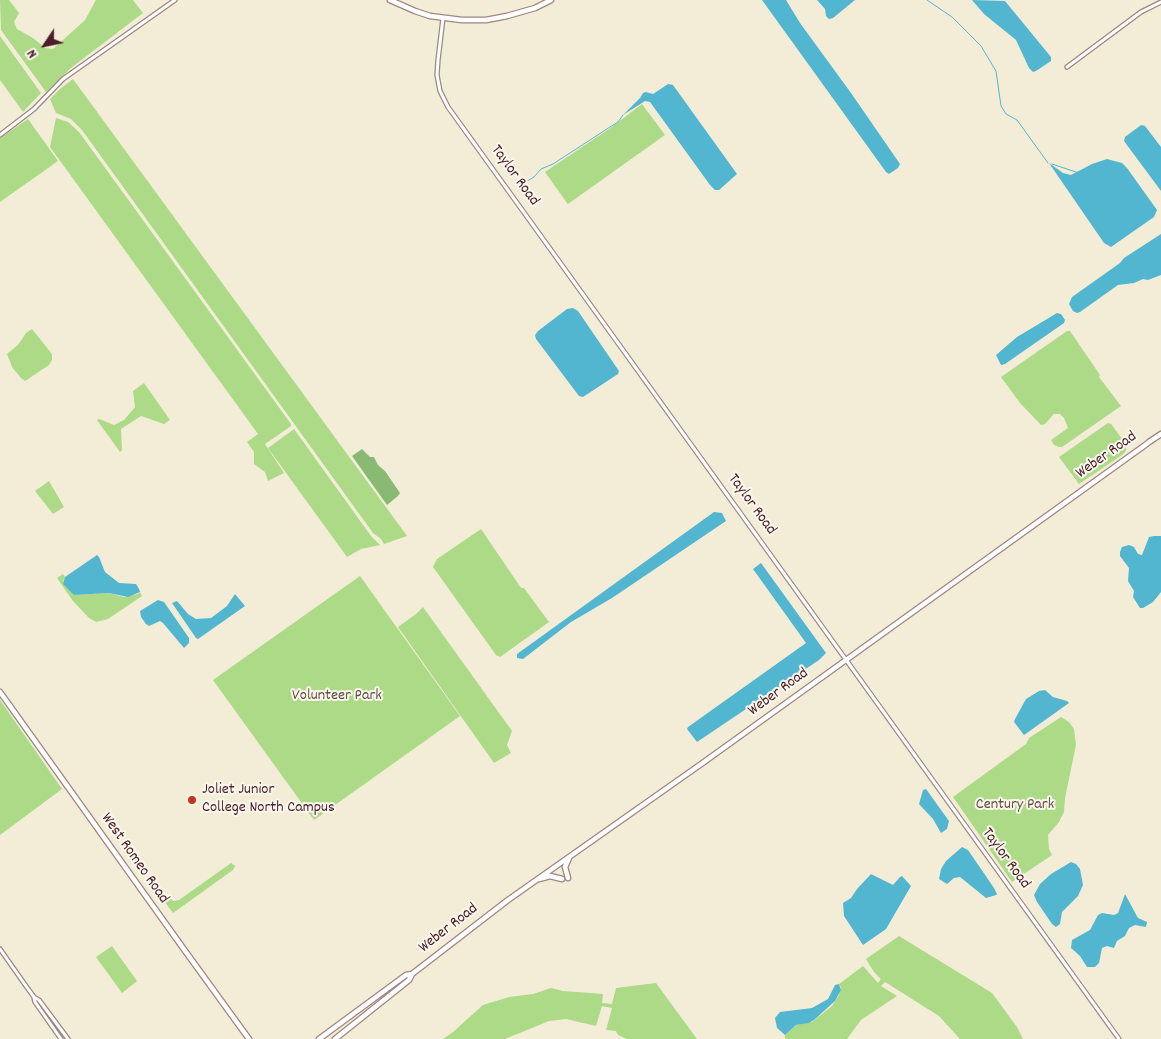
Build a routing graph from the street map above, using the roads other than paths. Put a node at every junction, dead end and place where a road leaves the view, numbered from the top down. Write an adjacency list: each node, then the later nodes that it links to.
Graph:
1 (174, 0): 7 (street)
2 (390, 0): 5 (main road)
3 (551, 0): 5 (main road)
4 (1161, 2): 6 (street)
5 (444, 18): 9 (street, Taylor Road)
6 (1066, 67)
7 (0, 135)
8 (1161, 434): 9 (main road, Weber Road)
9 (846, 660): 11 (main road, Weber Road); 23 (street, Taylor Road)
10 (0, 692): 20 (main road, West Romeo Road)
11 (571, 854): 12 (main road); 14 (main road, Weber Road)
12 (568, 878)
13 (562, 879): 14 (main road)
14 (536, 880): 16 (main road, Weber Road)
15 (0, 949): 17 (street)
16 (412, 974): 21 (main road, Weber Road); 22 (main road, Weber Road)
17 (34, 997): 18 (street); 19 (street)
18 (61, 1039)
19 (68, 1039)
20 (249, 1039)
21 (320, 1039)
22 (335, 1039)
23 (1118, 1039)

